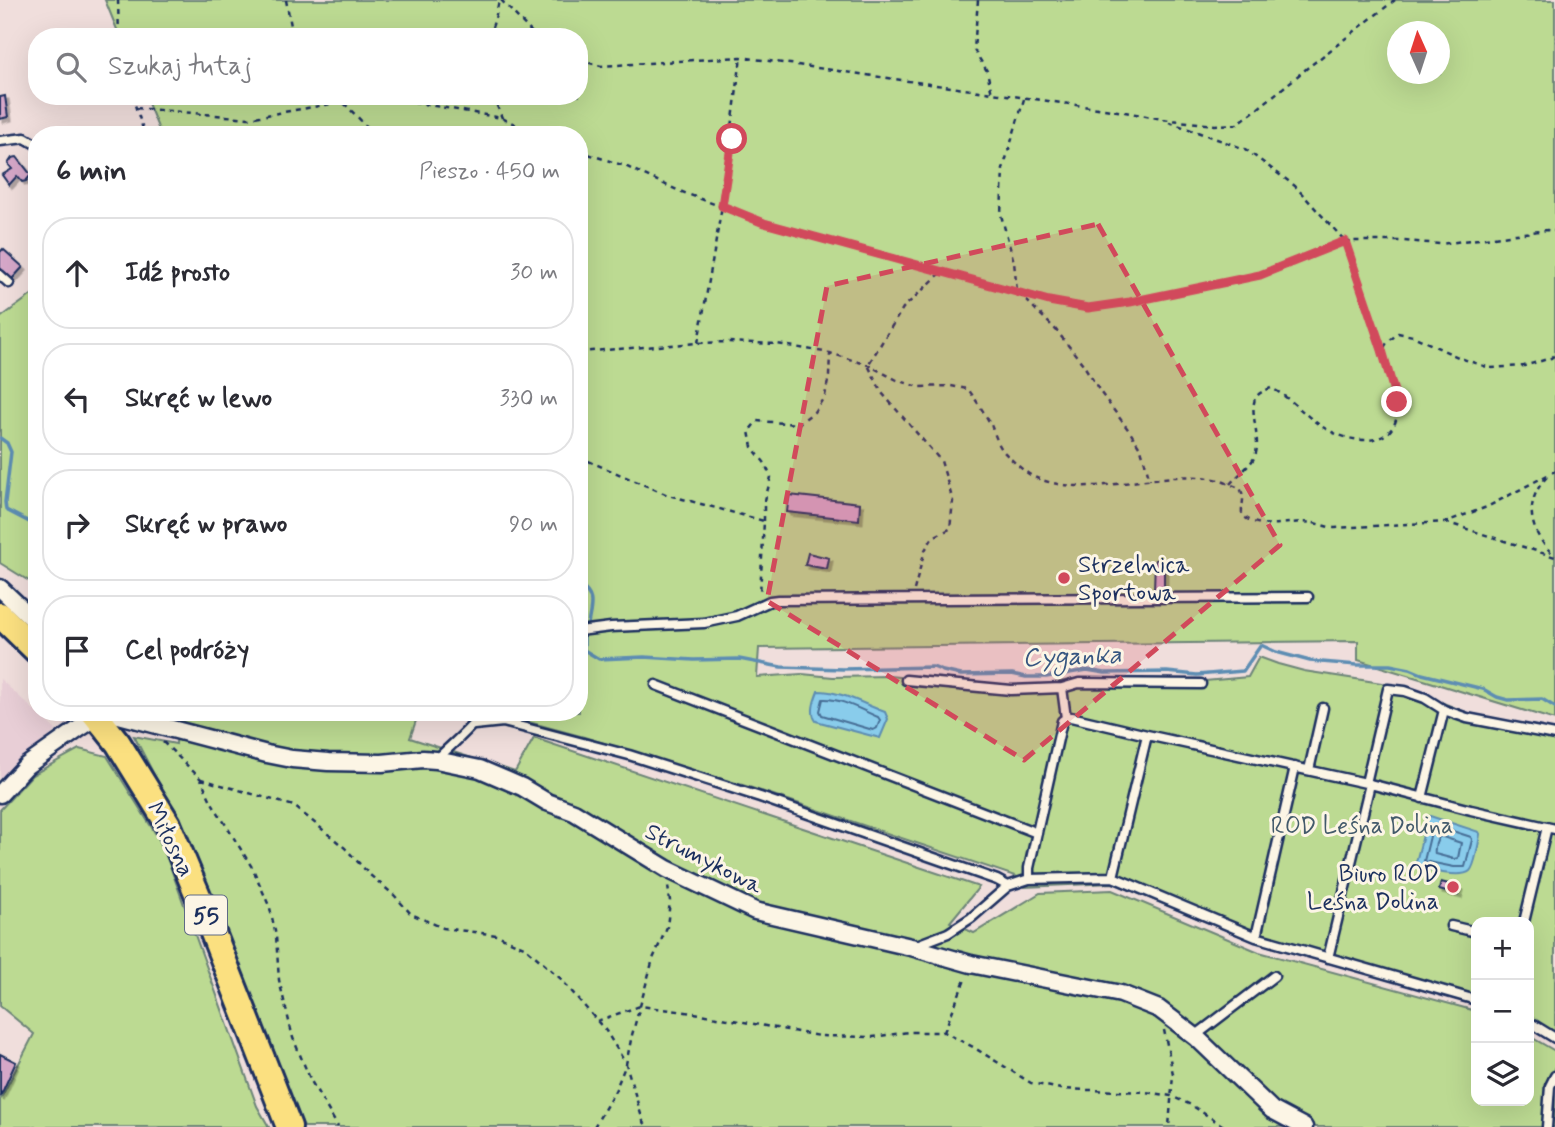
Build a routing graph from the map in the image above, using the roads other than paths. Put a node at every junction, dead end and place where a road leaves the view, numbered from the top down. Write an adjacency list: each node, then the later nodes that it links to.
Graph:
1 (28, 140): 2 (lane)
2 (0, 141)
3 (0, 275): 4 (lane)
4 (9, 283)
5 (0, 588): 7 (street)
6 (1308, 597): 9 (lane)
7 (28, 614)
8 (0, 615): 10 (main road)
9 (588, 630)
10 (28, 642)
11 (906, 680): 14 (lane)
12 (1201, 684): 14 (lane)
13 (656, 685): 32 (lane)
14 (1062, 688): 17 (lane)
15 (1323, 708): 27 (lane)
16 (1444, 710): 24 (lane); 28 (lane); 30 (lane)
17 (1066, 718): 23 (lane); 32 (lane)
18 (87, 721): 29 (street)
19 (100, 721): 49 (main road, Miłosna / 55)
20 (154, 721): 25 (street, Strumykowa)
21 (476, 721): 22 (lane)
22 (474, 724): 25 (lane); 35 (lane)
23 (1147, 734): 26 (lane); 33 (lane)
24 (1555, 735)
25 (436, 760): 40 (street, Strumykowa)
26 (1295, 767): 27 (lane); 39 (lane)
27 (1309, 770): 28 (lane)
28 (1368, 784): 30 (lane); 41 (lane)
29 (0, 793)
30 (1422, 798): 31 (lane)
31 (1551, 828): 36 (lane)
32 (1037, 833): 34 (lane)
33 (1113, 877): 34 (lane); 39 (lane)
34 (1030, 879): 35 (lane)
35 (1008, 886): 40 (lane)
36 (1525, 917)
37 (1451, 926): 38 (lane)
38 (1471, 931)
39 (1256, 937): 41 (lane)
40 (911, 947): 45 (street, Strumykowa)
41 (1328, 958): 43 (lane)
42 (1275, 976): 45 (lane)
43 (1471, 999)
44 (1534, 1025): 46 (lane)
45 (1195, 1036): 50 (street, Strumykowa)
46 (1555, 1038)
47 (1555, 1076): 48 (lane)
48 (1552, 1100): 51 (lane)
49 (289, 1127)
50 (1304, 1127)
51 (1547, 1127)

